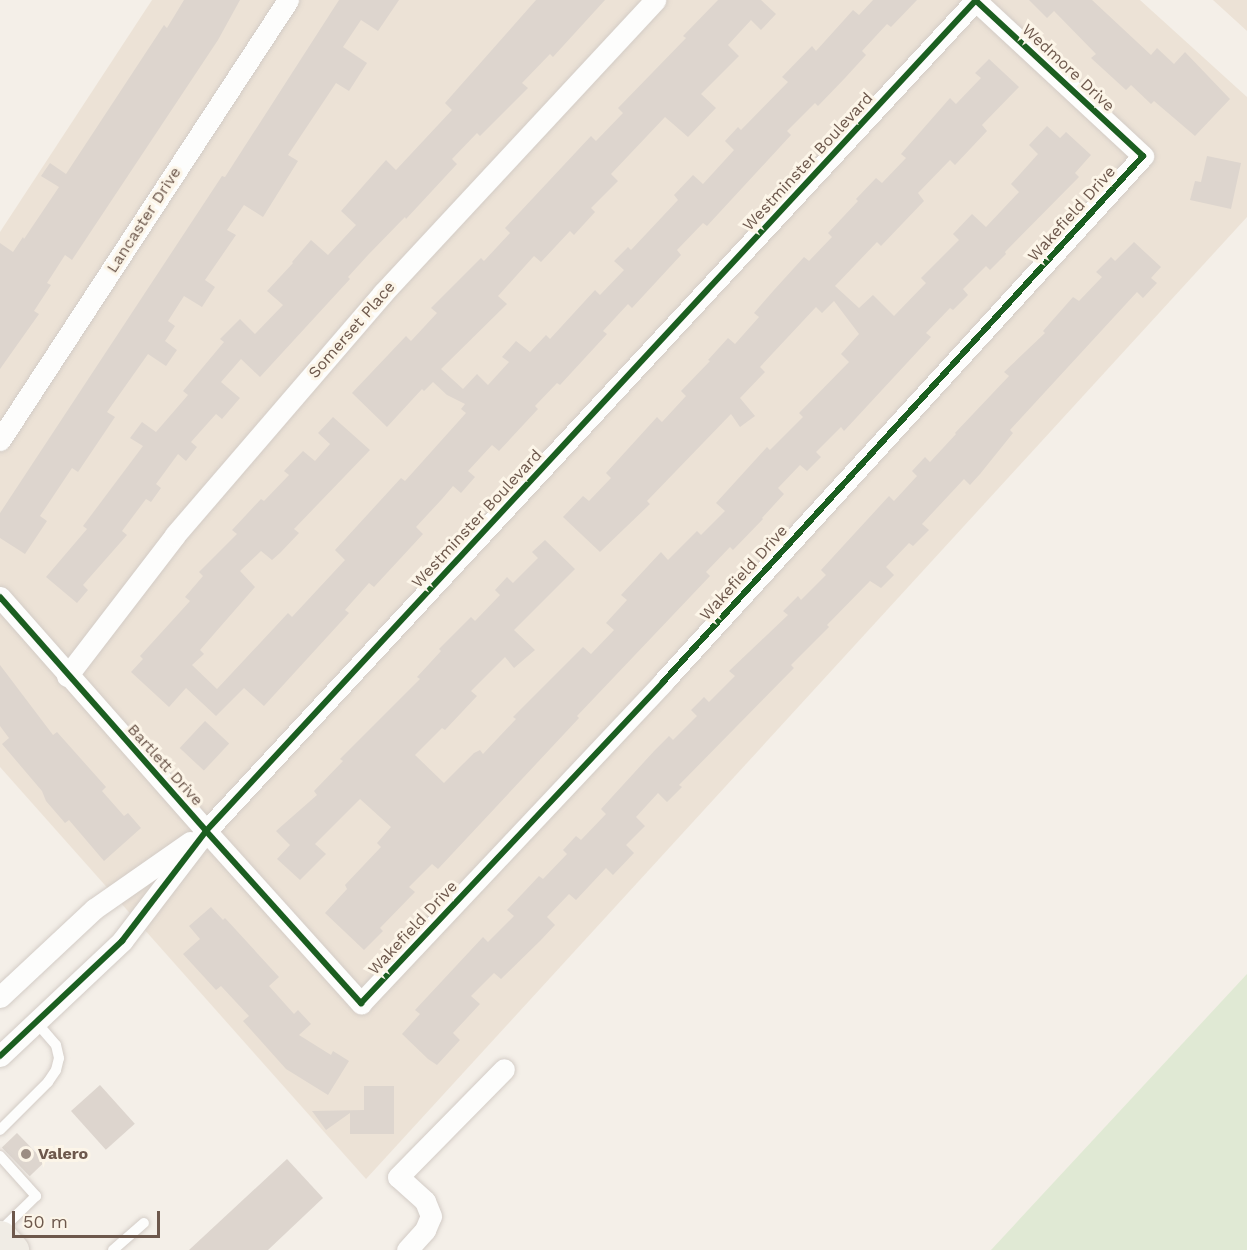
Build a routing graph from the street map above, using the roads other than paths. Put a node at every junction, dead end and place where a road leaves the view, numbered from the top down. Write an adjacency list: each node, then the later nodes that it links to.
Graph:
1 (288, 0): 5 (street, Lancaster Drive)
2 (655, 0): 7 (street, Somerset Place)
3 (976, 0): 4 (street, Wedmore Drive); 8 (street, Westminster Boulevard)
4 (1143, 156): 10 (street, Wakefield Drive)
5 (0, 440)
6 (0, 597): 7 (street, Bartlett Drive)
7 (67, 676): 8 (street, Bartlett Drive)
8 (206, 831): 9 (street, Westminster Boulevard); 10 (street, Bartlett Drive); 11 (street, Westminster Boulevard)
9 (0, 997)
10 (361, 1003)
11 (36, 1022): 12 (street, Westminster Boulevard); 14 (lane)
12 (0, 1056)
13 (504, 1069): 21 (street)
14 (0, 1130)
15 (0, 1156): 17 (lane)
16 (144, 1223): 20 (lane)
17 (0, 1231)
18 (0, 1237): 19 (main road)
19 (12, 1250)
20 (113, 1250)
21 (407, 1250)

